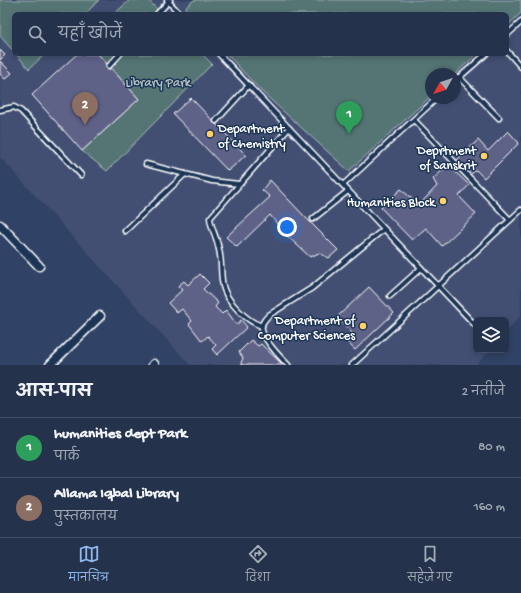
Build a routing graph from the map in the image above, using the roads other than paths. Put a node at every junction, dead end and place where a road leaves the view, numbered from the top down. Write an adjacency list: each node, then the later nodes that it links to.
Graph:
1 (169, 1): 2 (lane); 3 (lane)
2 (159, 12)
3 (178, 12)
4 (521, 22): 5 (lane)
5 (509, 33)
6 (509, 52): 11 (lane)
7 (118, 56): 10 (lane)
8 (221, 56): 14 (lane)
9 (484, 56): 12 (lane)
10 (109, 66)
11 (521, 67)
12 (461, 76)
13 (461, 78): 17 (lane)
14 (249, 85): 19 (lane); 20 (lane)
15 (431, 104): 18 (lane)
16 (0, 110): 23 (lane)
17 (499, 118)
18 (414, 120): 25 (lane); 29 (lane)
19 (216, 121)
20 (289, 128): 24 (lane); 25 (lane)
21 (146, 164): 22 (lane)
22 (185, 174): 24 (lane); 31 (lane)
23 (81, 175)
24 (240, 184): 39 (lane)
25 (343, 185): 26 (lane)
26 (348, 191): 28 (lane); 32 (lane)
27 (521, 210): 29 (lane)
28 (313, 219)
29 (510, 220): 35 (lane)
30 (0, 225): 33 (street)
31 (125, 230)
32 (384, 230): 34 (lane); 39 (lane)
33 (39, 266)
34 (421, 268): 35 (lane); 36 (lane)
35 (438, 287): 38 (lane); 42 (lane)
36 (390, 296)
37 (100, 316): 40 (street)
38 (473, 323)
39 (262, 326): 41 (lane)
40 (50, 365)
41 (288, 365)
42 (352, 365)

